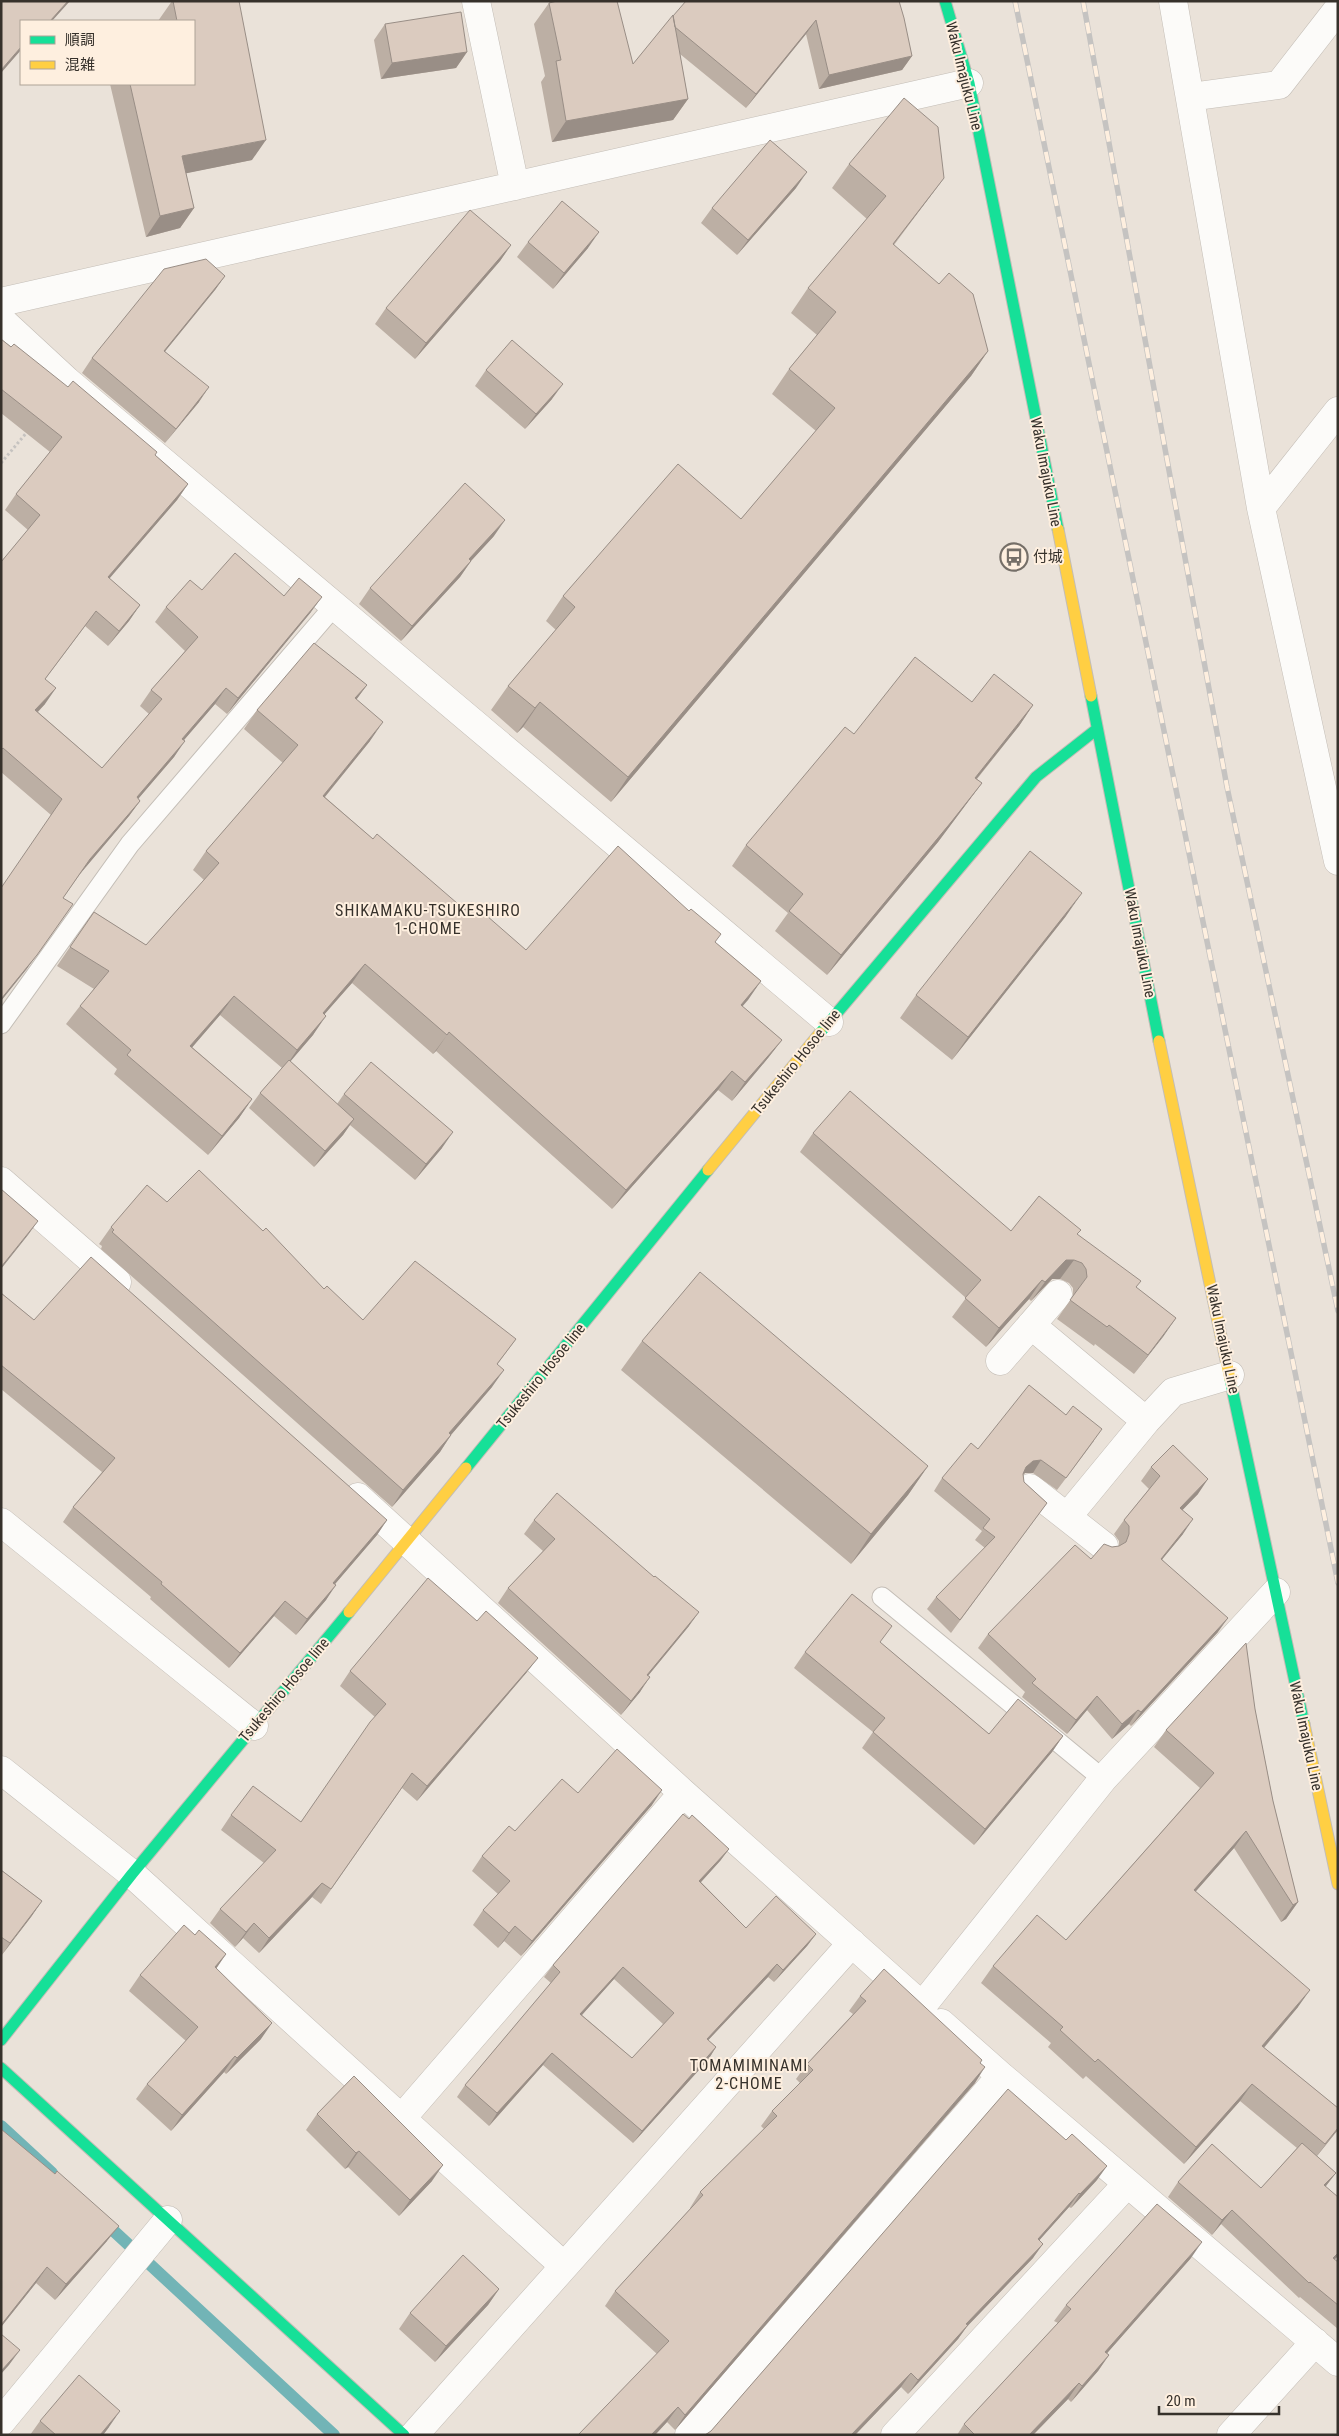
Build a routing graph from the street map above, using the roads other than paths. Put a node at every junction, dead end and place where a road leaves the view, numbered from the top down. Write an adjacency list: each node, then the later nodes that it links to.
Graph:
1 (476, 1): 7 (street)
2 (945, 1): 5 (main road, Waku Imajuku Line)
3 (1173, 1): 6 (street)
4 (1338, 9): 6 (street)
5 (969, 83): 7 (street); 13 (main road, Waku Imajuku Line)
6 (1190, 97): 11 (street)
7 (515, 186): 8 (street)
8 (1, 302)
9 (1, 320): 12 (street)
10 (1338, 411): 11 (street)
11 (1261, 508): 14 (street)
12 (335, 605): 16 (street); 17 (lane)
13 (1097, 729): 16 (main road, Tsukeshiro Hosoe line); 23 (main road, Waku Imajuku Line)
14 (1333, 819): 15 (street)
15 (1338, 861)
16 (829, 1022): 29 (main road, Tsukeshiro Hosoe line)
17 (1, 1024)
18 (1, 1181): 20 (street)
19 (1058, 1294): 21 (street)
20 (134, 1297)
21 (1031, 1325): 22 (street); 24 (street)
22 (1000, 1361)
23 (1230, 1375): 24 (street); 31 (main road, Waku Imajuku Line)
24 (1146, 1421): 27 (street)
25 (340, 1481): 29 (street)
26 (1030, 1488): 27 (street)
27 (1067, 1517): 30 (street)
28 (1, 1522): 33 (street)
29 (407, 1541): 33 (main road, Tsukeshiro Hosoe line); 36 (street)
30 (1104, 1546)
31 (1276, 1592): 35 (street); 38 (main road, Waku Imajuku Line)
32 (882, 1597): 35 (lane)
33 (254, 1726): 37 (main road, Tsukeshiro Hosoe line)
34 (1, 1770): 37 (street)
35 (1103, 1779): 40 (street)
36 (683, 1793): 39 (street); 44 (street)
37 (132, 1874): 41 (main road, Tsukeshiro Hosoe line); 44 (street)
38 (1338, 1884)
39 (852, 1943): 40 (street); 47 (street)
40 (922, 2006): 43 (street)
41 (1, 2040)
42 (1, 2068): 46 (main road)
43 (1000, 2076): 45 (street); 53 (street)
44 (401, 2118): 47 (street)
45 (1128, 2184): 48 (street); 54 (street)
46 (168, 2220): 50 (street); 51 (main road)
47 (564, 2266): 52 (street)
48 (1315, 2342): 49 (street); 55 (street)
49 (1338, 2362)
50 (1, 2422)
51 (404, 2435)
52 (414, 2435)
53 (689, 2435)
54 (895, 2435)
55 (1231, 2435)

